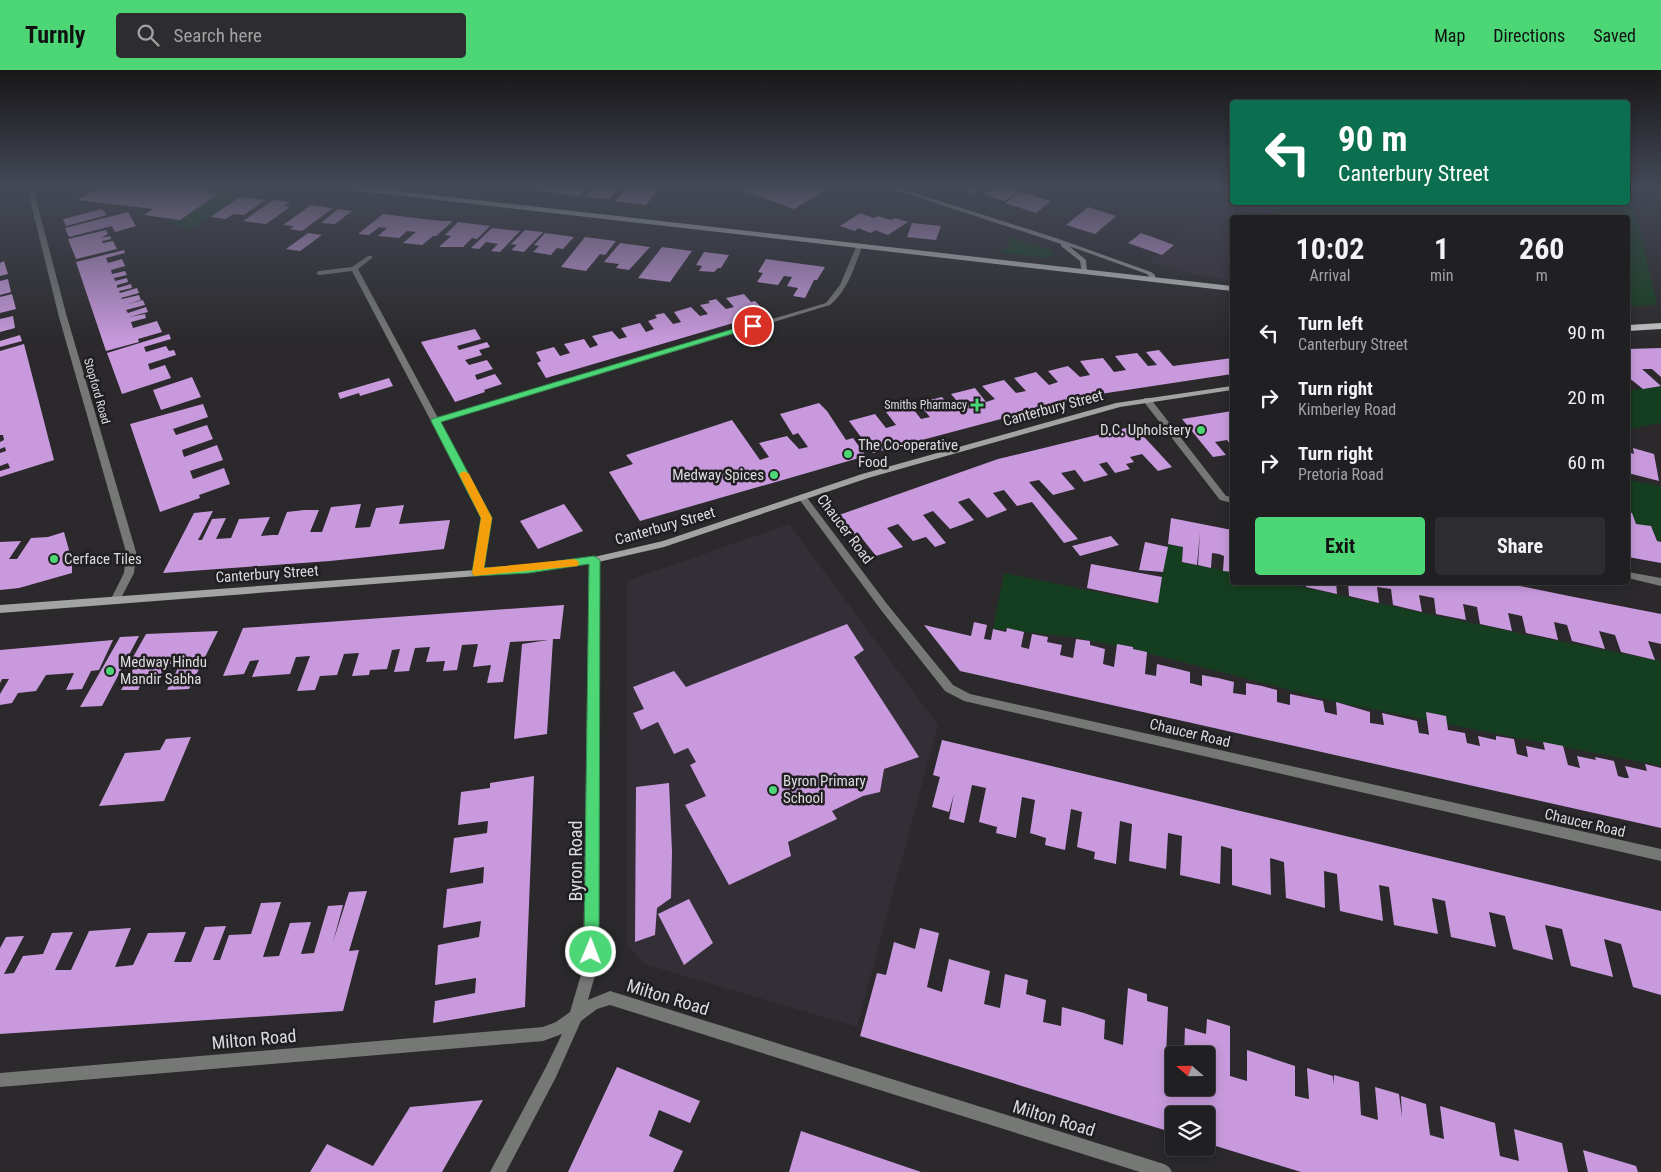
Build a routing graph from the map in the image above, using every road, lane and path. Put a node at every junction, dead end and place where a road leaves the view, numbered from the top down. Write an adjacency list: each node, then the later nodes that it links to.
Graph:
1 (43, 239): 23 (street, Stopford Road)
2 (794, 239): 5 (main road)
3 (1050, 239): 4 (street)
4 (1061, 243): 8 (street); 10 (street)
5 (859, 247): 8 (main road); 16 (street)
6 (370, 257): 7 (street)
7 (354, 269): 9 (street); 16 (street)
8 (1084, 272): 10 (main road)
9 (319, 273)
10 (1152, 280): 11 (main road)
11 (1230, 289)
12 (1661, 326): 13 (main road)
13 (1630, 328)
14 (1230, 388): 15 (street, Canterbury Street)
15 (1147, 400): 17 (street, Canterbury Street); 18 (street)
16 (436, 421): 20 (street)
17 (802, 497): 19 (street, Canterbury Street); 25 (street, Chaucer Road)
18 (1230, 500)
19 (594, 560): 20 (street, Canterbury Street); 26 (street, Byron Road)
20 (478, 573): 23 (street, Canterbury Street)
21 (1630, 576): 22 (street)
22 (1661, 582)
23 (116, 599): 24 (street, Canterbury Street)
24 (0, 609)
25 (1661, 855)
26 (578, 1015): 27 (street, Milton Road); 28 (street, Byron Road); 29 (street, Milton Road)
27 (0, 1080)
28 (498, 1172)
29 (1164, 1172)

